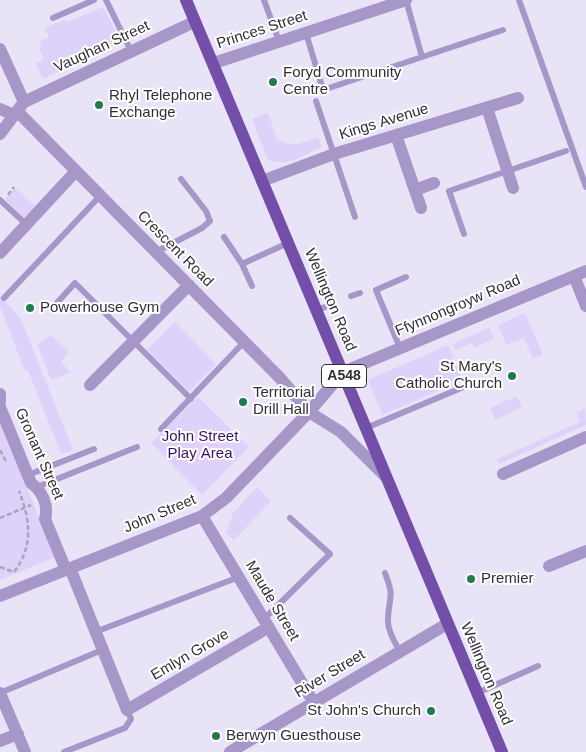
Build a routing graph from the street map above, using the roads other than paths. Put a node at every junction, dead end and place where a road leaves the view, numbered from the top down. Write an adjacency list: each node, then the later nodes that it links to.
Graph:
1 (94, 0): 7 (lane)
2 (106, 0): 13 (lane)
3 (186, 0): 8 (main road, Wellington Road / A548)
4 (264, 0): 11 (lane)
5 (406, 0): 10 (street, Princes Street); 14 (lane)
6 (518, 0): 30 (lane)
7 (53, 18)
8 (194, 22): 13 (street, Vaughan Street); 15 (main road, Wellington Road / A548)
9 (503, 30): 14 (lane)
10 (306, 33): 11 (street, Princes Street); 14 (lane)
11 (279, 41): 15 (street, Princes Street)
12 (0, 49): 20 (street)
13 (131, 51): 20 (street, Vaughan Street)
14 (422, 57)
15 (214, 63): 28 (main road, Wellington Road / A548)
16 (518, 98): 18 (street, Kings Avenue)
17 (316, 101): 24 (lane)
18 (487, 108): 22 (street, Kings Avenue); 26 (street)
19 (0, 109): 20 (street, Crescent Road)
20 (18, 109): 21 (street); 25 (street, Crescent Road)
21 (0, 134)
22 (396, 135): 24 (street, Kings Avenue); 32 (street)
23 (566, 152): 26 (lane)
24 (334, 154): 28 (street, Kings Avenue); 36 (lane)
25 (76, 171): 33 (street, Crescent Road); 37 (street)
26 (507, 171): 31 (street); 38 (lane)
27 (181, 179): 42 (lane)
28 (262, 181): 40 (main road, Wellington Road / A548)
29 (434, 184): 32 (street)
30 (586, 187)
31 (513, 188)
32 (415, 190): 35 (street)
33 (100, 196): 42 (street, Crescent Road); 51 (lane)
34 (0, 200): 37 (lane)
35 (421, 208)
36 (355, 217)
37 (26, 224): 41 (street)
38 (464, 234)
39 (224, 237): 43 (lane)
40 (288, 243): 43 (lane); 55 (main road, Wellington Road / A548)
41 (0, 252)
42 (156, 252): 47 (street, Crescent Road)
43 (242, 264): 48 (lane)
44 (586, 271): 45 (street, Ffynnongroyw Road)
45 (574, 276): 54 (street); 58 (street, Ffynnongroyw Road)
46 (406, 277): 58 (lane)
47 (189, 285): 56 (street); 57 (street, Crescent Road)
48 (252, 286)
49 (360, 293): 50 (lane)
50 (351, 296)
51 (4, 298)
52 (55, 304): 56 (lane)
53 (333, 304): 55 (lane)
54 (586, 306)
55 (317, 310): 59 (main road, Wellington Road / A548)
56 (134, 342): 60 (street); 63 (lane)
57 (244, 342): 63 (lane); 66 (street, Crescent Road)
58 (400, 348): 59 (street, Ffynnongroyw Road)
59 (343, 372): 66 (street, John Street); 67 (main road, Wellington Road / A548)
60 (90, 386)
61 (466, 386): 67 (lane)
62 (0, 394): 64 (street, Gronant Street)
63 (191, 399): 68 (lane)
64 (0, 402)
65 (0, 406): 73 (street, Gronant Street)
66 (309, 412): 74 (street, Crescent Road); 76 (street, John Street)
67 (366, 428): 74 (main road, Wellington Road / A548)
68 (161, 429)
69 (586, 437): 72 (street)
70 (137, 447): 75 (lane)
71 (94, 449): 73 (lane)
72 (503, 474)
73 (28, 475): 75 (street, Gronant Street)
74 (385, 476): 85 (main road, Wellington Road / A548)
75 (37, 487): 80 (street, Gronant Street)
76 (202, 516): 80 (street, John Street); 82 (street, Maude Street)
77 (290, 518): 84 (lane)
78 (586, 551): 79 (street)
79 (549, 566)
80 (68, 569): 83 (street, John Street); 86 (street, Gronant Street)
81 (385, 574): 88 (lane)
82 (239, 577): 84 (street, Maude Street); 86 (lane)
83 (0, 596)
84 (266, 623): 92 (street, Maude Street); 93 (street, Emlyn Grove)
85 (447, 624): 88 (street, River Street); 91 (main road, Wellington Road / A548)
86 (95, 632): 87 (street, Gronant Street)
87 (102, 650): 90 (lane); 93 (street, Gronant Street)
88 (400, 652): 92 (street, River Street)
89 (538, 666): 91 (lane)
90 (0, 693): 94 (street)
91 (477, 693): 99 (main road, Wellington Road / A548)
92 (314, 703): 98 (street, River Street)
93 (127, 710): 97 (lane)
94 (18, 734): 95 (street); 96 (street)
95 (0, 741)
96 (25, 752)
97 (64, 752)
98 (230, 752)
99 (502, 752)

